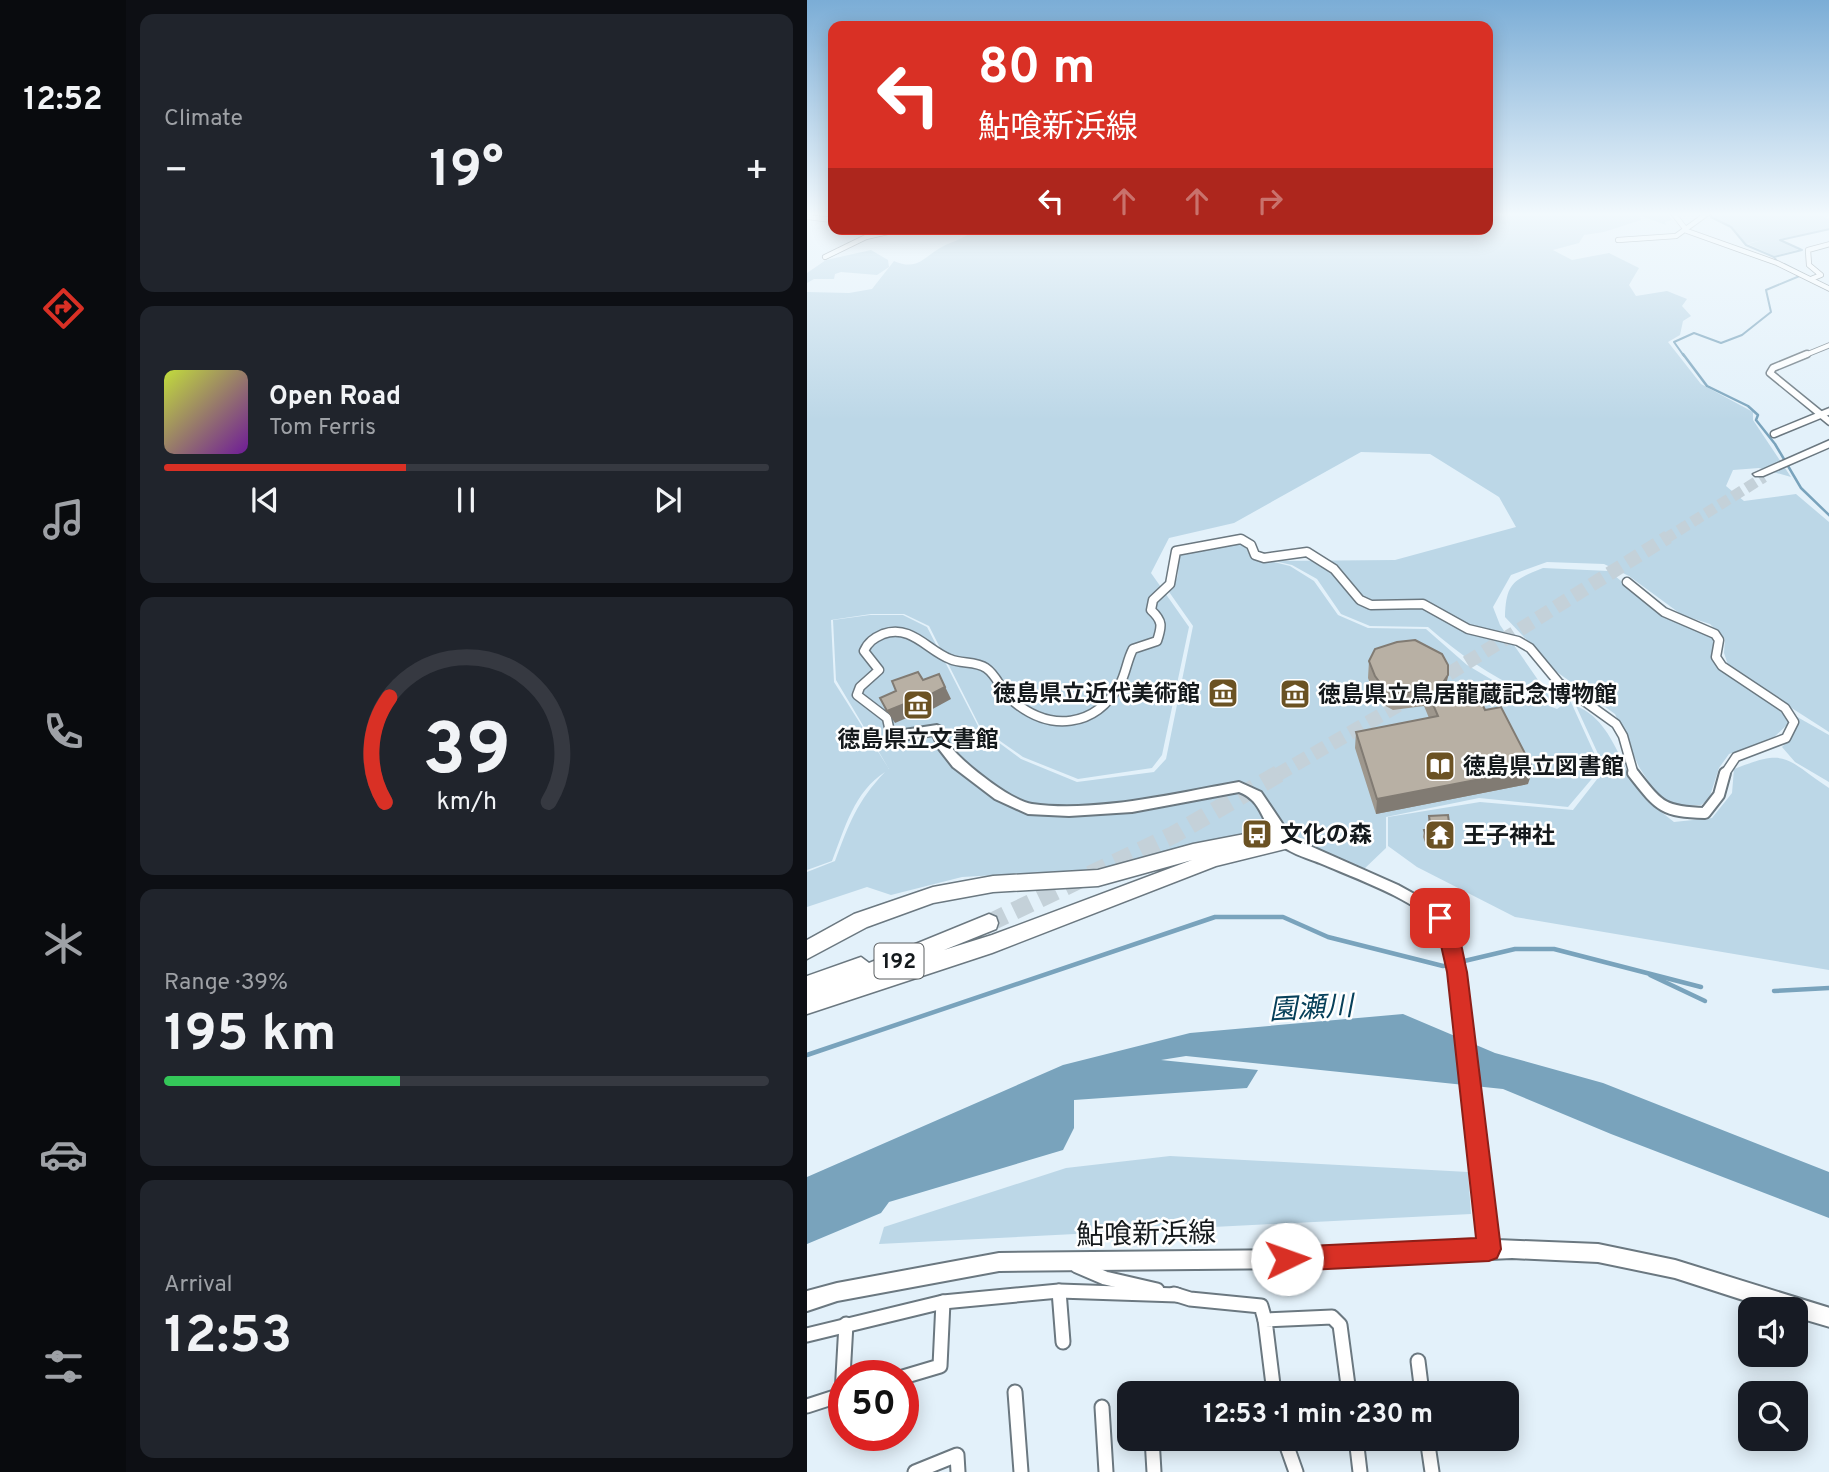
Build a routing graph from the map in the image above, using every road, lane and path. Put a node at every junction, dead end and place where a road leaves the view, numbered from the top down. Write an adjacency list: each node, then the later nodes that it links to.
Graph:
1 (1829, 345): 3 (street)
2 (1829, 411): 3 (street)
3 (1820, 414): 4 (street); 5 (street)
4 (1829, 422)
5 (1774, 434)
6 (1829, 443): 7 (highway)
7 (1820, 451): 8 (highway)
8 (1762, 475)
9 (1627, 582): 10 (street)
10 (890, 737): 11 (main road)
11 (1283, 839): 12 (highway); 15 (highway); 16 (main road)
12 (807, 950)
13 (807, 986): 14 (highway, 192)
14 (807, 995)
15 (807, 1004)
16 (1489, 1249): 17 (main road, 鮎喰新浜線); 22 (main road, 鮎喰新浜線)
17 (1065, 1262): 19 (street); 20 (main road, 鮎喰新浜線)
18 (1059, 1291): 19 (street); 21 (street); 26 (street)
19 (1177, 1295): 23 (street)
20 (807, 1301)
21 (942, 1302): 24 (street); 29 (street)
22 (1829, 1318)
23 (1265, 1320): 30 (street); 31 (street)
24 (846, 1324): 25 (street); 27 (street)
25 (807, 1335)
26 (1063, 1342)
27 (844, 1360)
28 (1418, 1361): 32 (street)
29 (919, 1372)
30 (1273, 1381)
31 (1347, 1381)
32 (1420, 1381)
33 (1015, 1392): 43 (street)
34 (828, 1399): 35 (street)
35 (807, 1406)
36 (1102, 1407): 44 (street)
37 (1153, 1451): 45 (street)
38 (1289, 1451): 46 (street)
39 (1358, 1451): 47 (street)
40 (1429, 1451): 48 (street)
41 (915, 1472): 42 (street)
42 (958, 1472)
43 (1021, 1472)
44 (1106, 1472)
45 (1154, 1472)
46 (1296, 1472)
47 (1360, 1472)
48 (1432, 1472)

